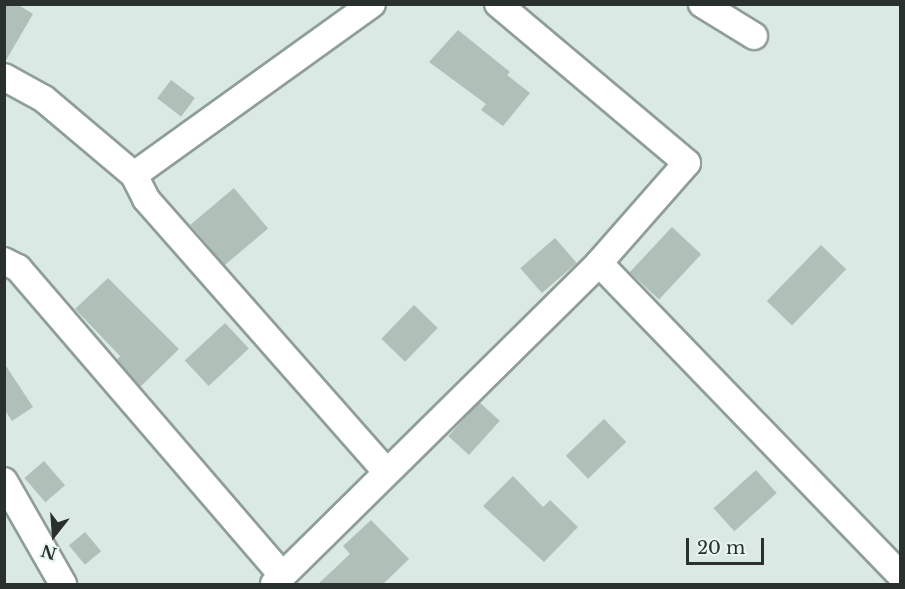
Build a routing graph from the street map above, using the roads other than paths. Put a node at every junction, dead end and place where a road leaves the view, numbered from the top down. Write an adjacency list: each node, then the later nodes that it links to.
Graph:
1 (372, 4): 6 (street)
2 (498, 4): 8 (street)
3 (702, 4): 4 (street)
4 (754, 36)
5 (4, 77): 6 (street)
6 (134, 175): 9 (street)
7 (4, 261): 12 (street)
8 (599, 263): 9 (street); 11 (street)
9 (387, 472): 12 (street)
10 (4, 481): 13 (street)
11 (900, 574)
12 (278, 580)
13 (63, 585)

